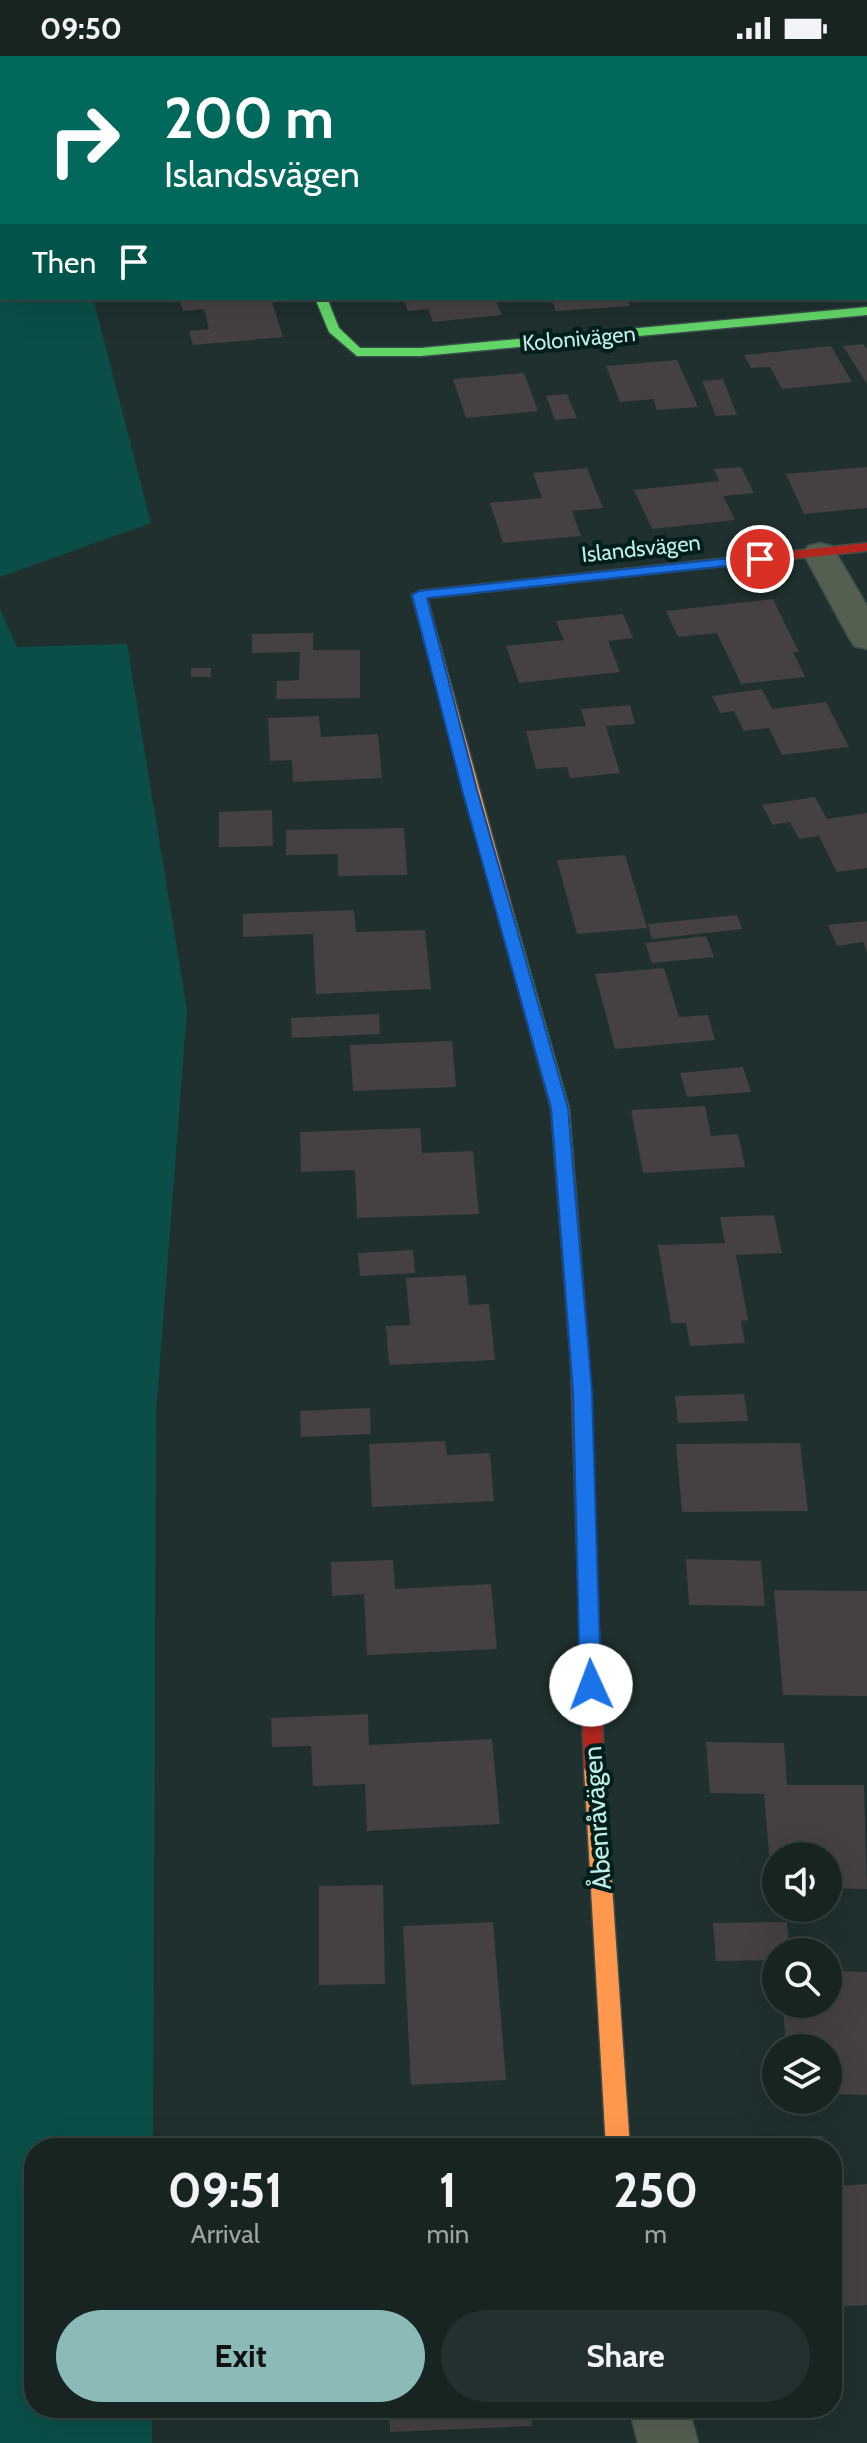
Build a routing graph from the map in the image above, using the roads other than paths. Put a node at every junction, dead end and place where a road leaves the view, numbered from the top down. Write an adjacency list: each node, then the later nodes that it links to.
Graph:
1 (322, 300): 2 (street, Kolonivägen)
2 (867, 311)
3 (867, 547): 4 (street, Islandsvägen)
4 (820, 553): 5 (street, Islandsvägen); 6 (street)
5 (419, 595): 7 (street, Åbenråvägen)
6 (867, 638)
7 (617, 2138)
8 (662, 2418): 9 (street)
9 (668, 2443)

